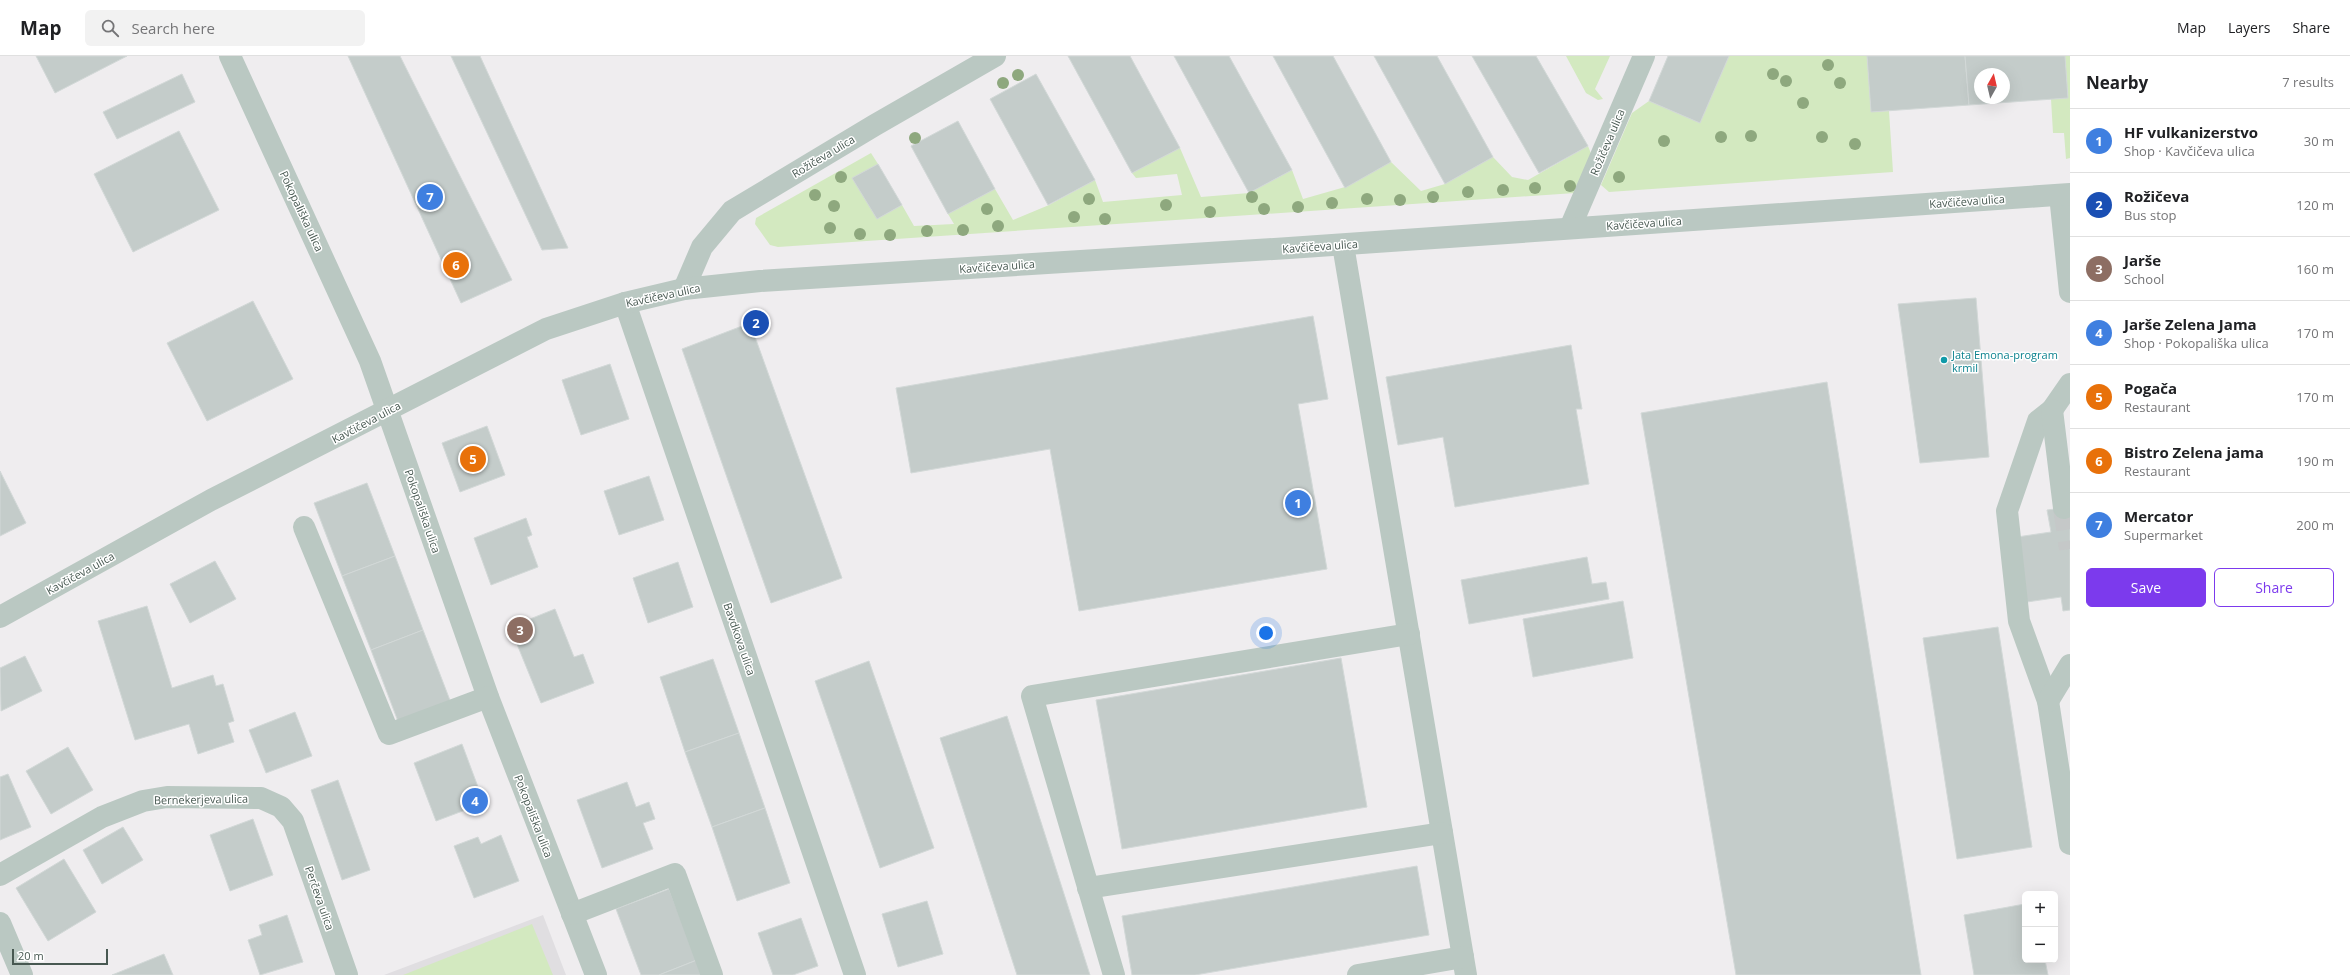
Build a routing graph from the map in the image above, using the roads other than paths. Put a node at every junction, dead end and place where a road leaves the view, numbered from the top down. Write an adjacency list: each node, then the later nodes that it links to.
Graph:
1 (230, 56): 11 (street, Pokopališka ulica)
2 (995, 56): 7 (street, Rožičeva ulica)
3 (1644, 56): 5 (street, Rožičeva ulica)
4 (2065, 195): 5 (street, Kavčičeva ulica); 8 (street)
5 (1570, 228): 6 (street, Kavčičeva ulica)
6 (1343, 245): 7 (street, Kavčičeva ulica); 16 (street)
7 (684, 289): 9 (street, Kavčičeva ulica)
8 (2070, 292)
9 (625, 303): 11 (street, Kavčičeva ulica); 32 (street, Bavdkova ulica)
10 (2070, 384): 12 (street)
11 (388, 410): 15 (street, Kavčičeva ulica); 18 (street, Pokopališka ulica)
12 (2052, 410): 13 (street); 19 (street)
13 (2064, 508)
14 (304, 527): 18 (street)
15 (0, 617)
16 (1409, 634): 21 (street); 24 (street)
17 (2070, 665): 19 (street)
18 (488, 697): 25 (street, Pokopališka ulica)
19 (2048, 701): 22 (street)
20 (293, 821): 23 (street, Bernekerjeva ulica); 29 (street, Perčeva ulica)
21 (1442, 833): 24 (street); 27 (street)
22 (2070, 844)
23 (0, 875)
24 (1088, 888): 33 (street)
25 (572, 914): 30 (street, Pokopališka ulica); 31 (street)
26 (0, 923): 28 (street)
27 (1465, 966): 34 (street)
28 (22, 975)
29 (347, 975)
30 (596, 975)
31 (712, 975)
32 (855, 975)
33 (1114, 975)
34 (1358, 975)

